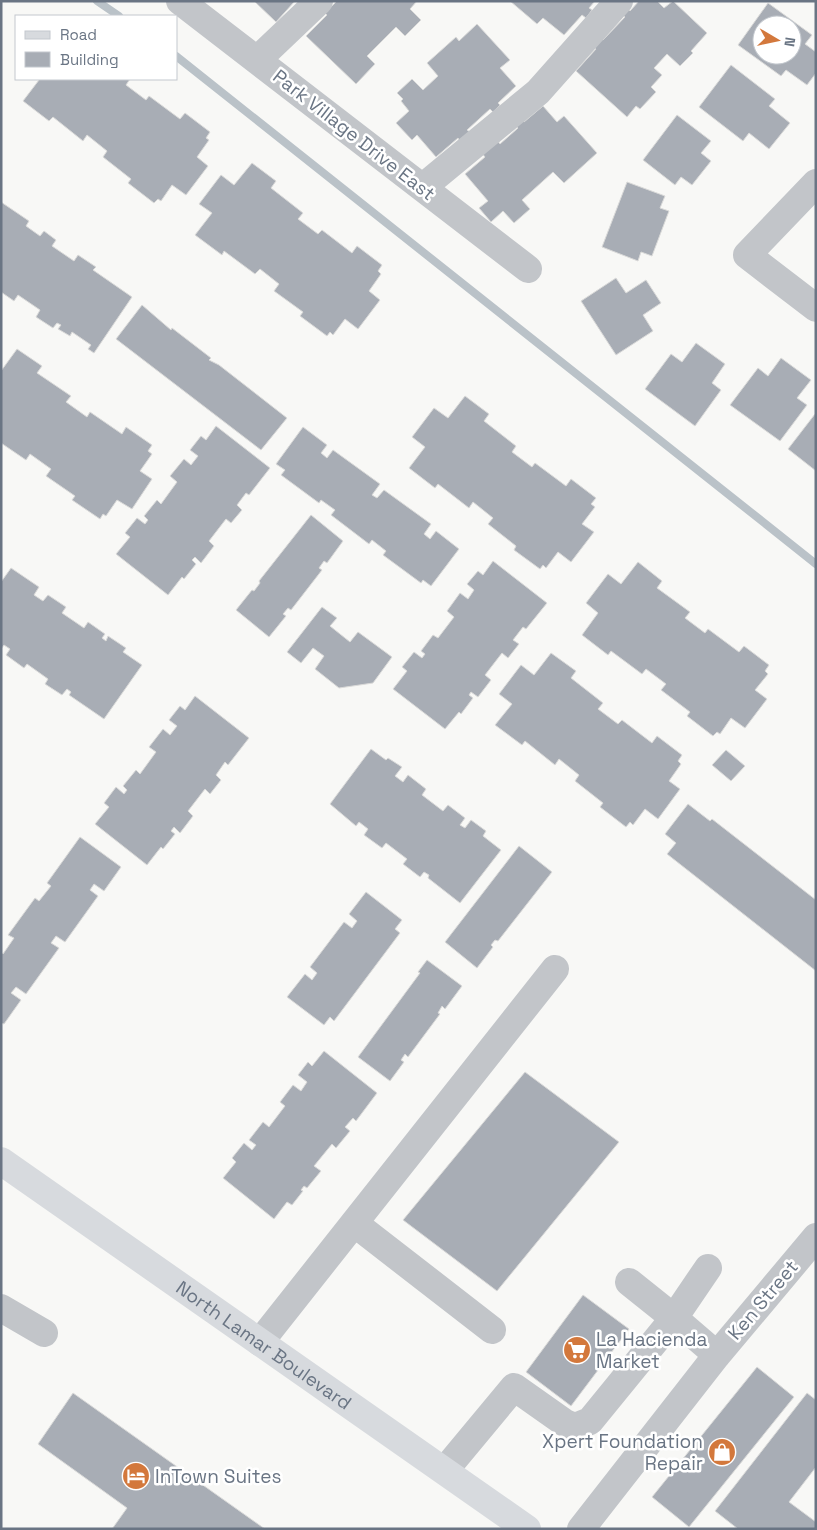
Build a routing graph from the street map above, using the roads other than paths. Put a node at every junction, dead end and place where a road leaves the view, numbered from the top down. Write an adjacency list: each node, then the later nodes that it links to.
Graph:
1 (180, 1): 4 (street, Park Village Drive East)
2 (318, 1): 4 (street)
3 (619, 1): 6 (street)
4 (257, 60): 6 (street, Park Village Drive East)
5 (816, 183): 8 (street)
6 (423, 188): 7 (street, Park Village Drive East)
7 (528, 269)
8 (816, 308)
9 (555, 969): 11 (street)
10 (1, 1161): 19 (main road, North Lamar Boulevard)
11 (354, 1223): 17 (street); 19 (street)
12 (816, 1237): 20 (street, Ken Street)
13 (708, 1268): 16 (street)
14 (630, 1282): 16 (street)
15 (1, 1308): 18 (street)
16 (674, 1318): 20 (street); 21 (street)
17 (492, 1330)
18 (44, 1333)
19 (260, 1342): 21 (main road, North Lamar Boulevard)
20 (717, 1355): 23 (street, Ken Street)
21 (445, 1470): 22 (main road, North Lamar Boulevard)
22 (528, 1529)
23 (581, 1529)

